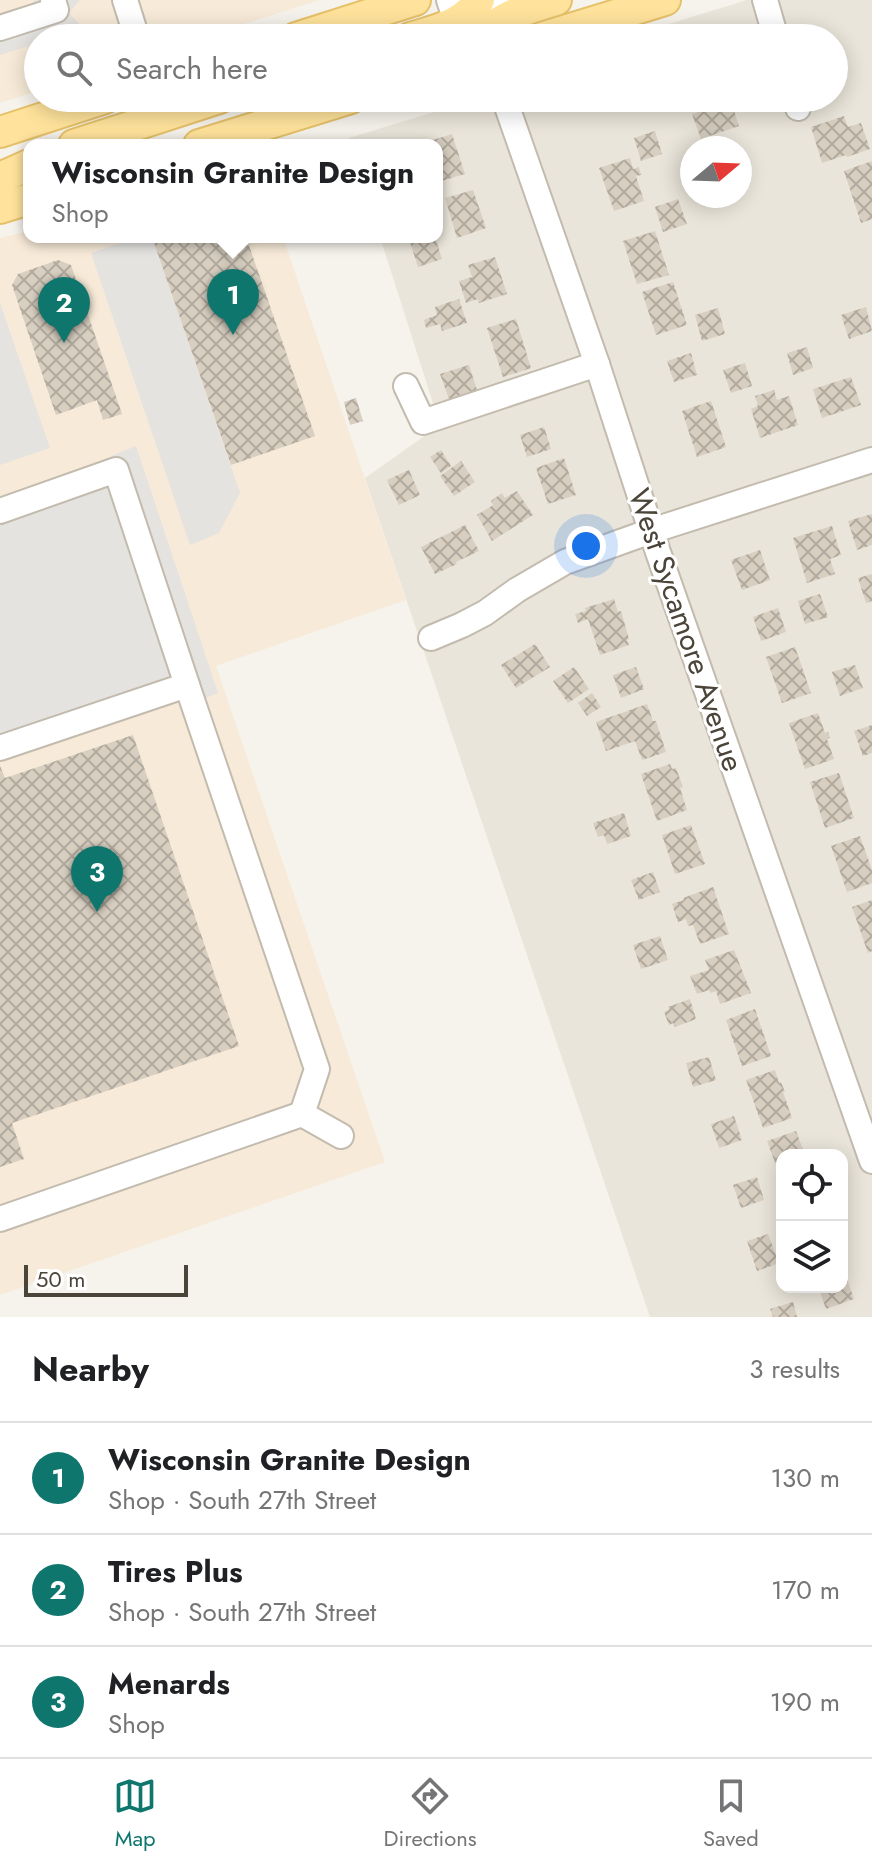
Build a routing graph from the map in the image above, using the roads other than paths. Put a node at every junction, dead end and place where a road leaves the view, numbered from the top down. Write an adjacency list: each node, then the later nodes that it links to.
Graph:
1 (53, 0): 9 (street)
2 (125, 0): 11 (street)
3 (370, 0): 10 (main road)
4 (415, 0): 10 (main road)
5 (556, 0): 8 (main road)
6 (665, 0): 13 (main road)
7 (765, 0): 14 (street)
8 (481, 19)
9 (6, 22)
10 (348, 22): 12 (main road)
11 (133, 24)
12 (342, 24)
13 (587, 24)
14 (772, 24)
15 (62, 112): 19 (main road)
16 (176, 112): 20 (main road)
17 (306, 112): 21 (main road)
18 (509, 112): 26 (street, West Sycamore Avenue)
19 (0, 132)
20 (93, 139)
21 (218, 139)
22 (23, 168): 23 (main road)
23 (0, 178)
24 (23, 201): 25 (main road)
25 (0, 208)
26 (597, 364): 27 (street); 30 (street, West Sycamore Avenue)
27 (406, 386)
28 (872, 460): 30 (street)
29 (0, 511): 32 (street)
30 (651, 531): 31 (street); 36 (street, West Sycamore Avenue)
31 (431, 638)
32 (187, 685): 33 (street); 34 (street)
33 (0, 748)
34 (302, 1114): 35 (street); 37 (street)
35 (341, 1136)
36 (872, 1161)
37 (0, 1219)

